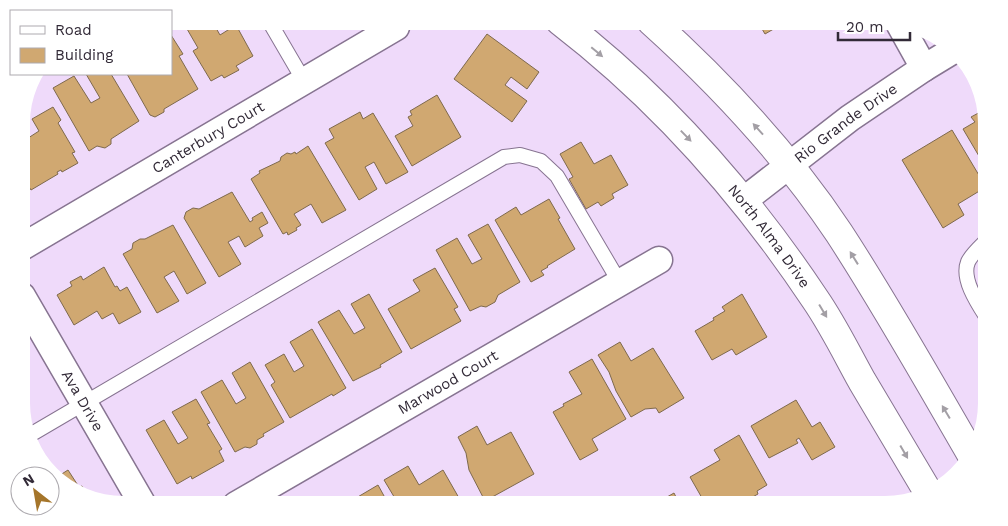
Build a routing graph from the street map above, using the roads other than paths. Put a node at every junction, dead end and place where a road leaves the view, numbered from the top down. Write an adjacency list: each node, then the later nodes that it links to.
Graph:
1 (274, 30): 8 (lane)
2 (391, 30): 8 (street, Canterbury Court)
3 (571, 30): 10 (main road, North Alma Drive, one-way to 10)
4 (660, 30): 9 (main road, one-way to 4)
5 (904, 32): 7 (street)
6 (947, 54): 7 (street, Rio Grande Drive)
7 (924, 68): 9 (street, Rio Grande Drive)
8 (304, 81): 11 (street, Canterbury Court)
9 (789, 166): 10 (street, Rio Grande Drive); 19 (main road, one-way to 9)
10 (744, 201): 20 (main road, North Alma Drive, one-way to 20)
11 (30, 242)
12 (978, 250): 15 (lane)
13 (659, 260): 14 (street, Marwood Court)
14 (620, 283): 17 (lane); 22 (street, Marwood Court)
15 (978, 304)
16 (30, 310): 17 (street, Ava Drive)
17 (84, 403): 18 (lane); 21 (street, Ava Drive)
18 (35, 432)
19 (967, 447)
20 (925, 487)
21 (138, 496)
22 (252, 496)

